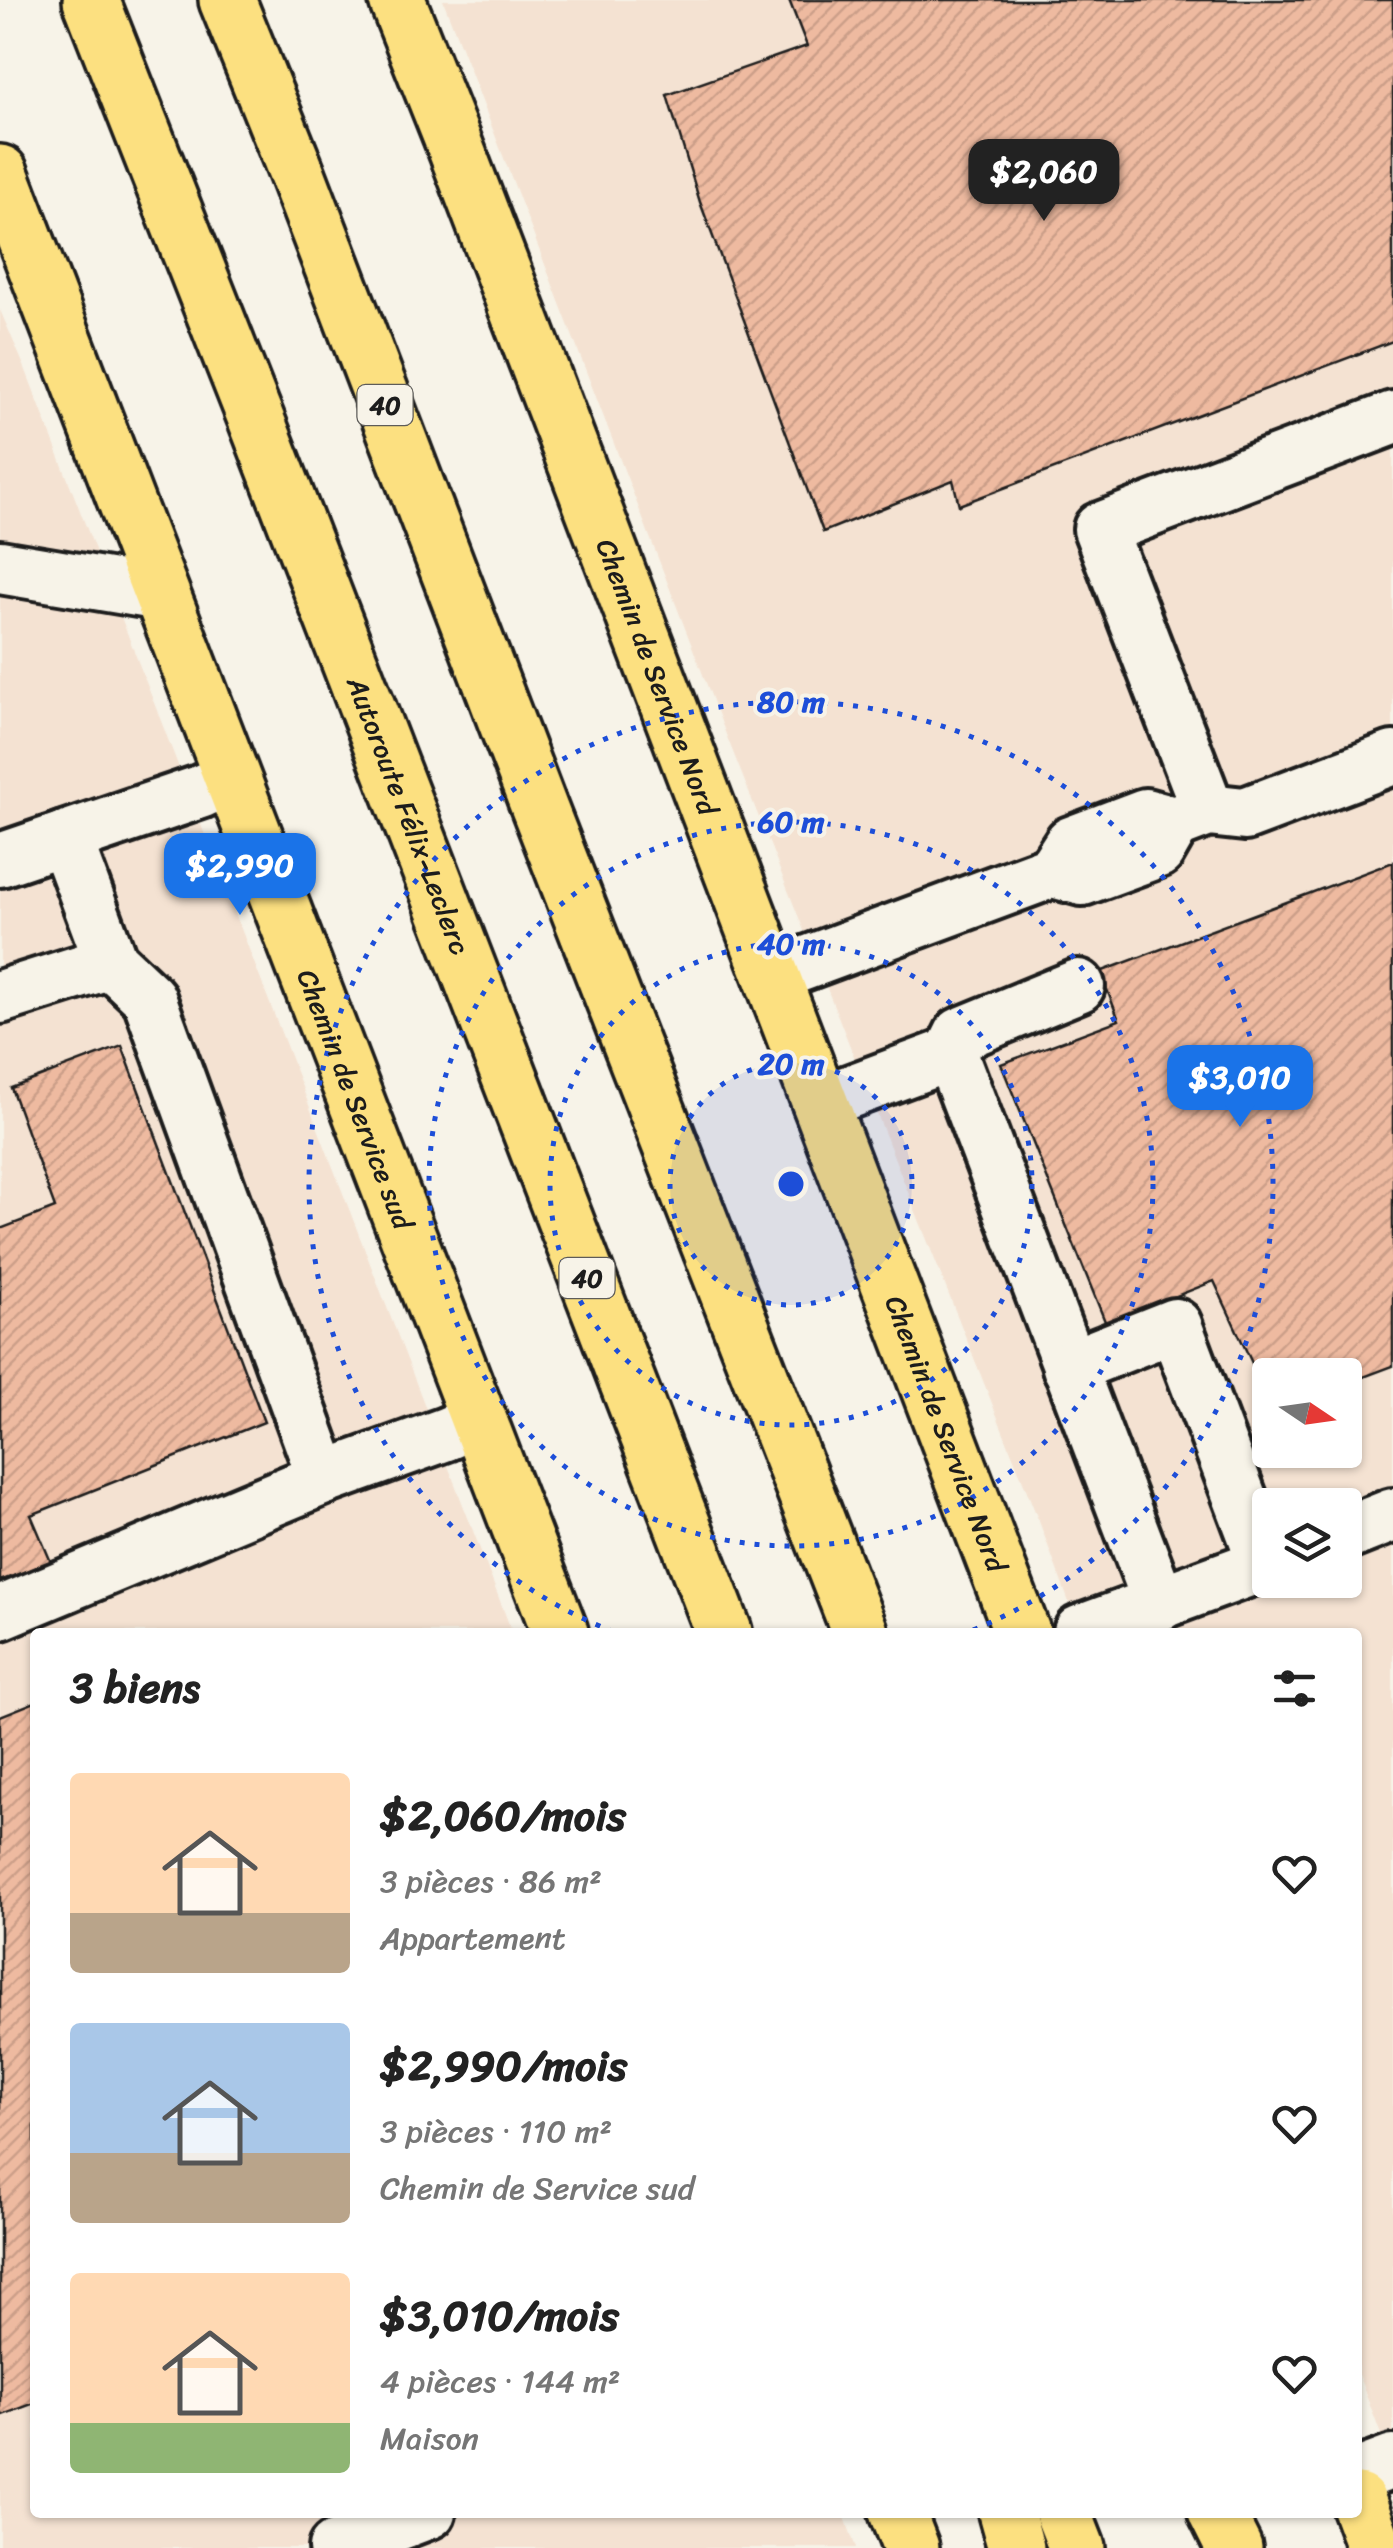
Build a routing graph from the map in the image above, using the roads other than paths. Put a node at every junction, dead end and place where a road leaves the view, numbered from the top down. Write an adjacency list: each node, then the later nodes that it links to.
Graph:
1 (90, 0): 29 (main road, Autoroute Félix-Leclerc / 40)
2 (227, 0): 30 (main road, 40)
3 (396, 0): 14 (main road, Chemin de Service Nord)
4 (0, 173): 7 (main road, Chemin de Service sud)
5 (1393, 418): 10 (lane)
6 (0, 567): 7 (lane)
7 (162, 594): 9 (main road, Chemin de Service sud)
8 (1393, 758): 10 (lane)
9 (232, 777): 11 (lane); 20 (main road, Chemin de Service sud)
10 (1191, 816): 14 (lane)
11 (65, 838): 12 (lane); 13 (lane)
12 (0, 860)
13 (111, 962): 16 (lane); 21 (lane)
14 (771, 976): 18 (main road, Chemin de Service Nord)
15 (1078, 986): 17 (lane)
16 (0, 997)
17 (950, 1054): 18 (lane); 19 (lane)
18 (820, 1104): 31 (main road, Chemin de Service Nord)
19 (1069, 1367): 23 (lane); 26 (lane)
20 (478, 1420): 21 (lane); 28 (main road, Chemin de Service sud)
21 (324, 1478): 27 (lane)
22 (1393, 1515): 24 (lane)
23 (1252, 1522)
24 (1362, 1527)
25 (1252, 1569): 26 (lane)
26 (1160, 1604): 32 (lane)
27 (0, 1613)
28 (558, 1628)
29 (722, 1628)
30 (858, 1628)
31 (1020, 1628)
32 (1091, 1628)
33 (1393, 2462): 34 (lane)
34 (1362, 2474)
35 (1362, 2513): 48 (main road)
36 (412, 2518): 42 (lane)
37 (899, 2518): 43 (main road)
38 (1008, 2518): 44 (main road)
39 (1066, 2518): 45 (main road)
40 (1203, 2518): 46 (main road)
41 (1219, 2518): 47 (main road)
42 (335, 2548)
43 (911, 2548)
44 (1016, 2548)
45 (1077, 2548)
46 (1214, 2548)
47 (1234, 2548)
48 (1375, 2548)

